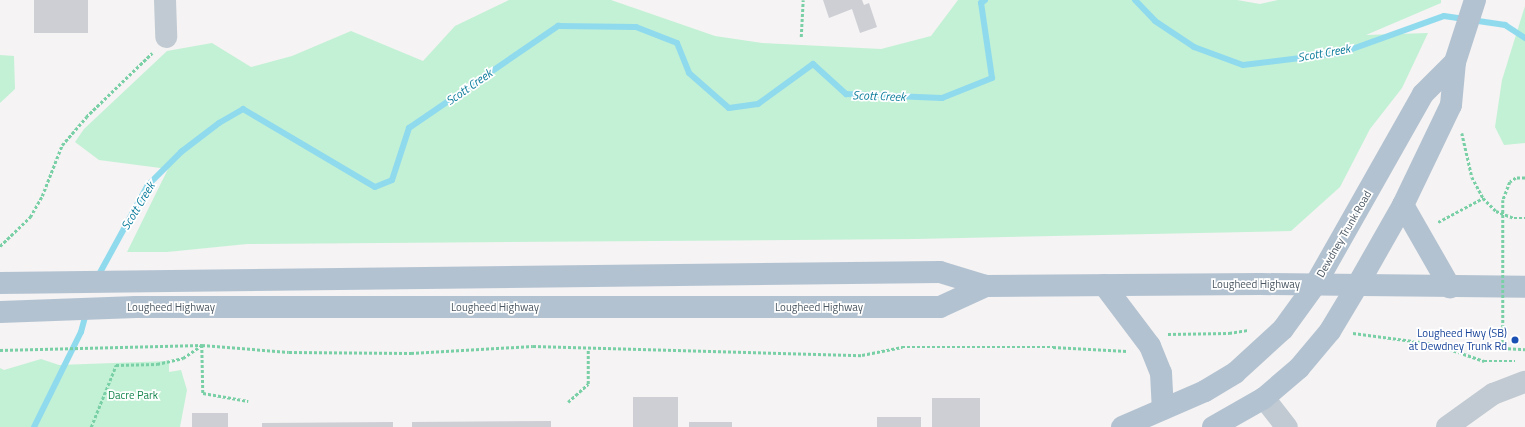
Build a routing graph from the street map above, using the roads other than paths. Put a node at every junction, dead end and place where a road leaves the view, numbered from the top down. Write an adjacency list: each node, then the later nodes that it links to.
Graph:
1 (165, 0): 3 (street)
2 (1475, 0): 4 (main road, Dewdney Trunk Road)
3 (166, 37)
4 (1457, 58): 5 (main road, Dewdney Trunk Road); 7 (main road, Dewdney Trunk Road)
5 (1403, 205): 10 (main road, Dewdney Trunk Road); 11 (main road)
6 (0, 283): 9 (main road, Lougheed Highway)
7 (1314, 284): 8 (main road, Lougheed Highway); 10 (main road, Lougheed Highway); 16 (main road, Dewdney Trunk Road)
8 (1104, 285): 9 (main road, Lougheed Highway); 16 (main road)
9 (986, 286): 13 (main road, Lougheed Highway)
10 (1357, 286): 11 (main road, Lougheed Highway); 15 (main road, Dewdney Trunk Road)
11 (1450, 287): 12 (main road, Lougheed Highway)
12 (1525, 287)
13 (0, 312)
14 (1525, 382): 20 (street)
15 (1264, 398): 18 (main road, Dewdney Trunk Road); 19 (street)
16 (1163, 410): 17 (main road, Dewdney Trunk Road)
17 (1122, 427)
18 (1213, 427)
19 (1287, 427)
20 (1448, 427)

